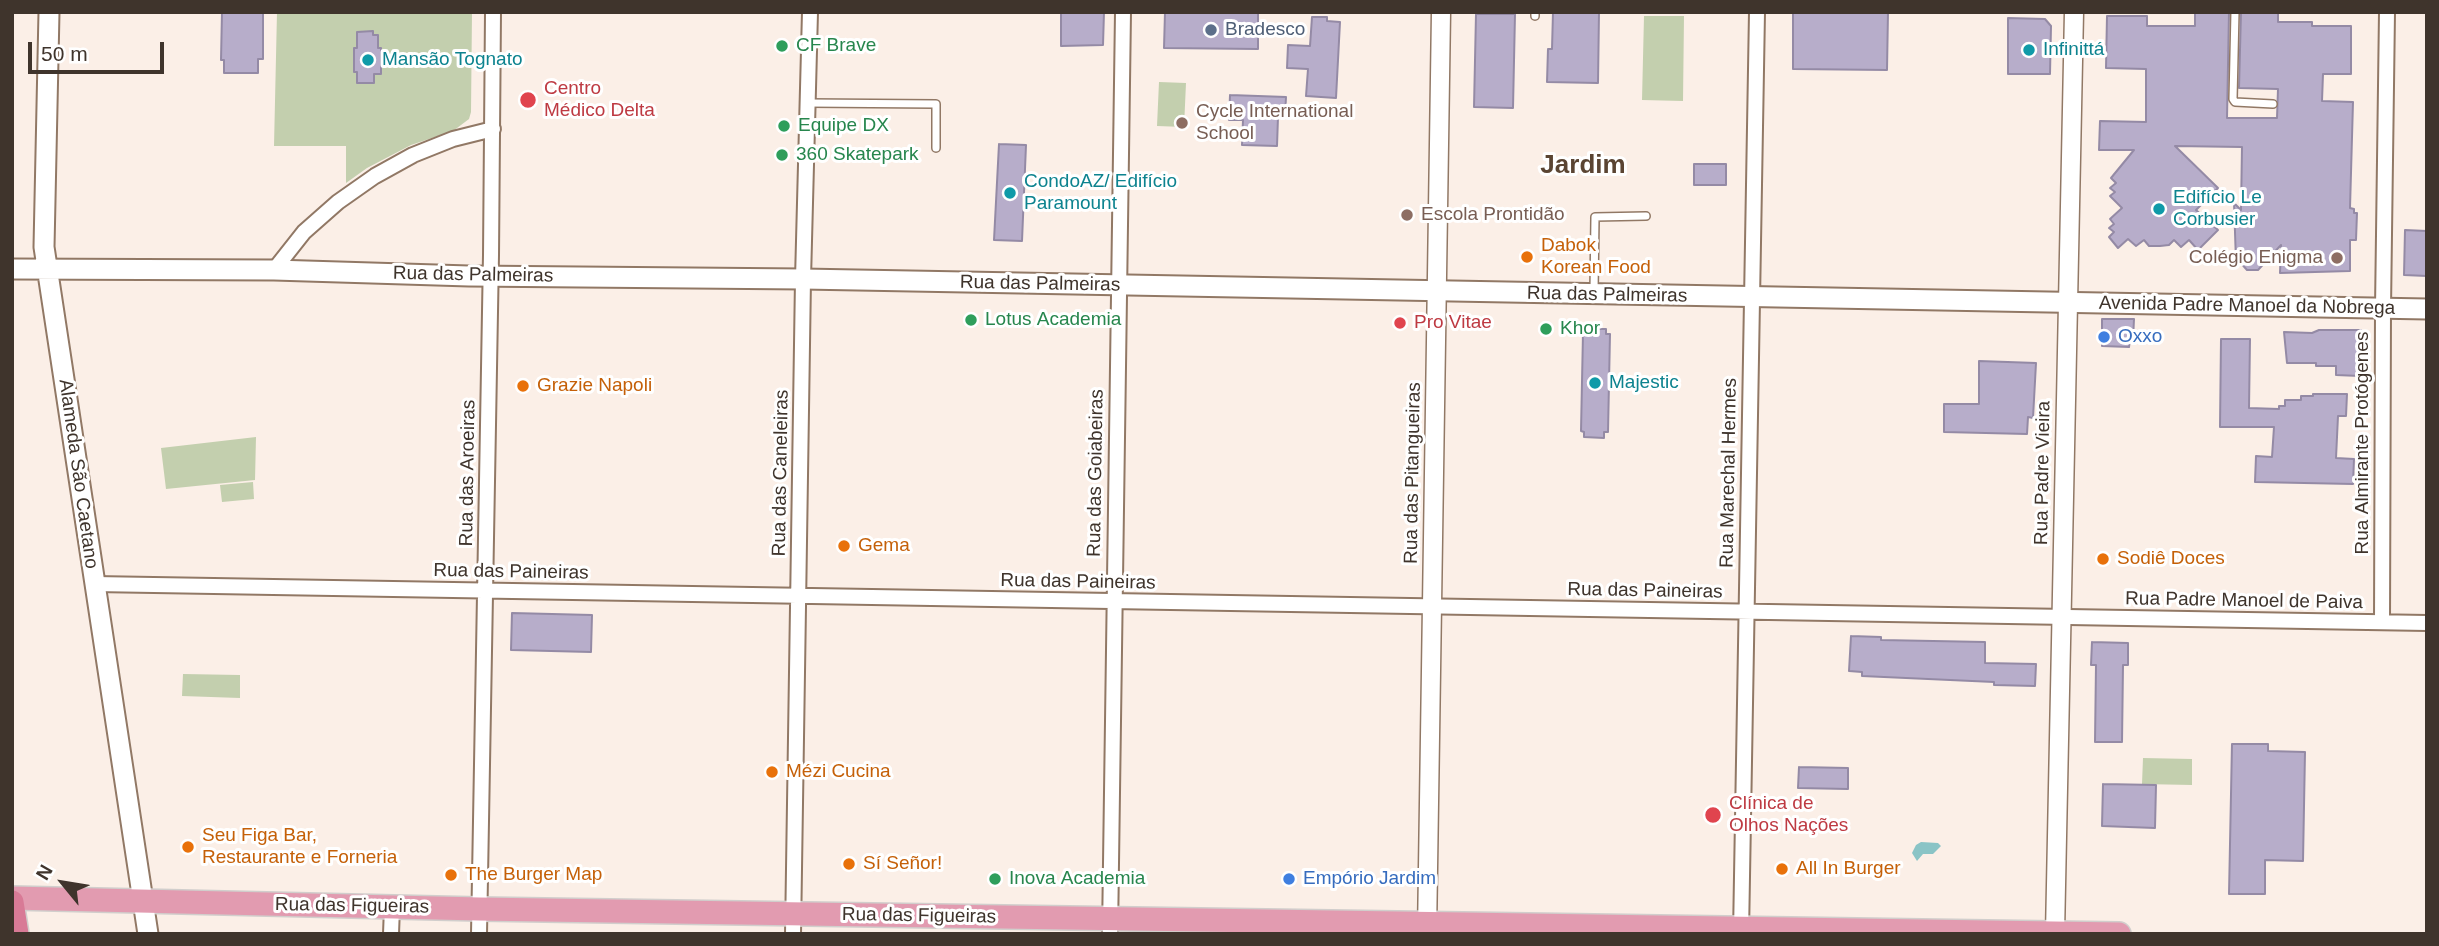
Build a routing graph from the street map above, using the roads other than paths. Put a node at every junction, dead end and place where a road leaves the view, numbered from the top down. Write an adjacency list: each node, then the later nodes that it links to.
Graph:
1 (49, 12): 16 (main road, Alameda São Caetano)
2 (493, 12): 12 (street, Rua das Aroeiras)
3 (810, 12): 10 (street, Rua das Caneleiras)
4 (1123, 12): 20 (street, Rua das Goiabeiras)
5 (1441, 12): 21 (street, Rua das Pitangueiras)
6 (1757, 12): 23 (street, Rua Marechal Hermes)
7 (2074, 12): 24 (street, Rua Padre Vieira)
8 (2235, 12): 11 (lane)
9 (2387, 12): 25 (street, Rua Almirante Protógenes)
10 (808, 103): 13 (lane); 19 (street, Rua das Caneleiras)
11 (2273, 104)
12 (493, 129): 17 (street); 18 (street, Rua das Aroeiras)
13 (936, 148)
14 (1646, 216): 22 (lane)
15 (12, 269): 16 (main road, Rua das Palmeiras)
16 (47, 270): 17 (main road, Rua das Palmeiras); 27 (main road, Alameda São Caetano)
17 (274, 270): 18 (main road, Rua das Palmeiras)
18 (491, 276): 19 (main road, Rua das Palmeiras); 28 (street, Rua das Aroeiras)
19 (803, 279): 20 (main road, Rua das Palmeiras); 29 (street, Rua das Caneleiras)
20 (1119, 285): 21 (main road, Rua das Palmeiras); 30 (street, Rua das Goiabeiras)
21 (1437, 292): 22 (main road, Rua das Palmeiras); 31 (street, Rua das Pitangueiras)
22 (1594, 295): 23 (main road, Rua das Palmeiras)
23 (1752, 298): 24 (main road, Rua das Palmeiras); 32 (street, Rua Marechal Hermes)
24 (2068, 303): 25 (main road, Avenida Padre Manoel da Nobrega); 33 (street, Rua Padre Vieira)
25 (2383, 308): 26 (main road, Avenida Padre Manoel da Nobrega); 34 (street, Rua Almirante Protógenes)
26 (2427, 309)
27 (94, 584): 28 (street, Rua das Paineiras); 37 (main road, Alameda São Caetano)
28 (485, 591): 29 (street, Rua das Paineiras); 39 (street, Rua das Aroeiras)
29 (798, 596): 30 (street, Rua das Paineiras); 40 (street, Rua das Caneleiras)
30 (1113, 602): 31 (street, Rua das Paineiras); 41 (street, Rua das Goiabeiras)
31 (1432, 607): 32 (street, Rua das Paineiras); 42 (street, Rua das Pitangueiras)
32 (1746, 612): 33 (street, Rua das Paineiras); 43 (street, Rua Marechal Hermes)
33 (2061, 618): 34 (street, Rua Padre Manoel de Paiva); 44 (street, Rua Padre Vieira)
34 (2382, 622): 35 (street, Rua Padre Manoel de Paiva)
35 (2427, 623)
36 (12, 900): 37 (main road, Rua das Figueiras); 45 (highway)
37 (143, 901): 38 (main road, Rua das Figueiras); 46 (main road, Alameda São Caetano)
38 (391, 907): 39 (main road, Rua das Figueiras); 47 (street)
39 (479, 909): 40 (main road, Rua das Figueiras); 48 (street, Rua das Aroeiras)
40 (793, 924): 41 (main road, Rua das Figueiras)
41 (1111, 926): 42 (main road, Rua das Figueiras)
42 (1427, 928): 43 (main road, Rua das Figueiras)
43 (1741, 931): 44 (main road, Rua das Figueiras)
44 (2054, 933): 49 (main road, Rua das Figueiras)
45 (17, 934)
46 (148, 934)
47 (391, 934)
48 (479, 934)
49 (2119, 934)

